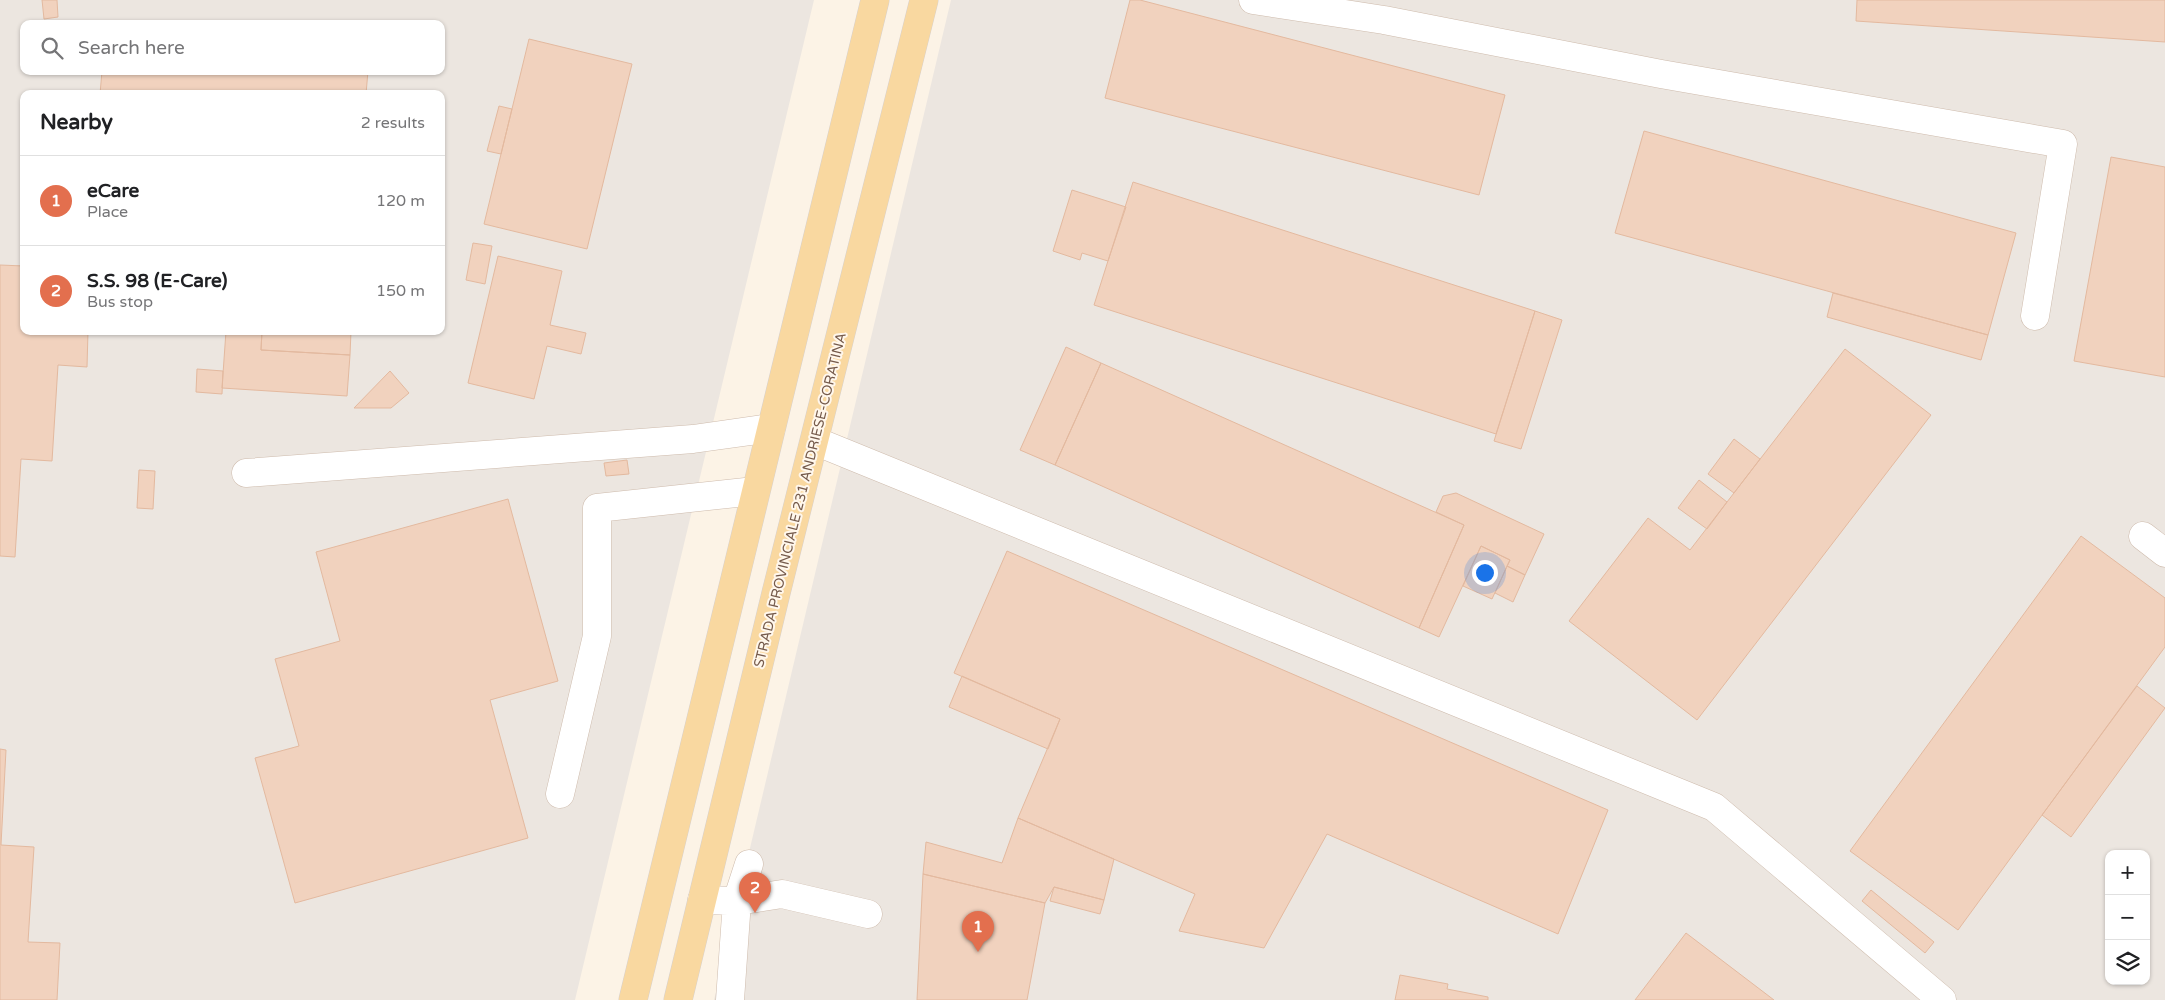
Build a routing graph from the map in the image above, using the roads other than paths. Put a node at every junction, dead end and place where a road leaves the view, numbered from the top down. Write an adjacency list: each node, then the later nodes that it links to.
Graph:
1 (876, 0): 5 (main road)
2 (924, 0): 6 (main road, STRADA PROVINCIALE 231 ANDRIESE-CORATINA)
3 (1253, 0): 4 (street)
4 (2035, 316)
5 (771, 428): 7 (street); 8 (main road)
6 (815, 441): 13 (main road, STRADA PROVINCIALE 231 ANDRIESE-CORATINA); 19 (street)
7 (246, 473)
8 (755, 491): 11 (street); 16 (main road)
9 (2143, 536): 10 (street)
10 (2165, 553)
11 (560, 794)
12 (749, 864): 14 (street)
13 (702, 900): 14 (street); 17 (main road, STRADA PROVINCIALE 231 ANDRIESE-CORATINA)
14 (736, 901): 15 (street); 18 (street)
15 (868, 914)
16 (633, 1000)
17 (678, 1000)
18 (730, 1000)
19 (1942, 1000)

